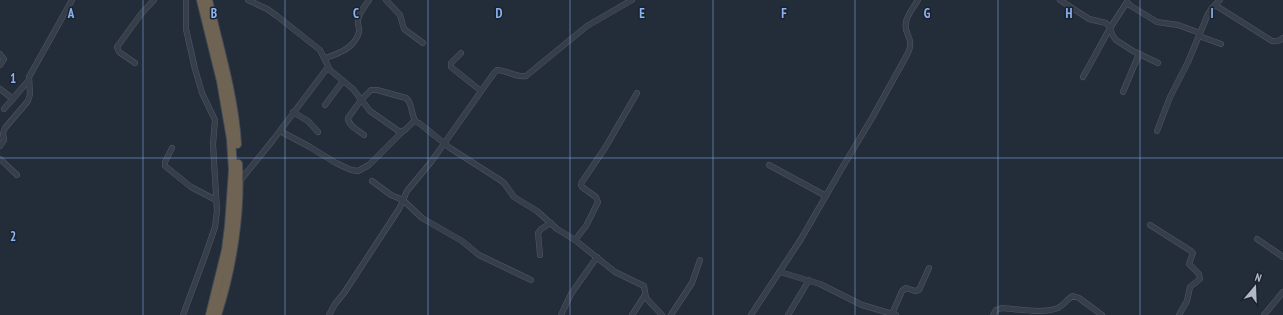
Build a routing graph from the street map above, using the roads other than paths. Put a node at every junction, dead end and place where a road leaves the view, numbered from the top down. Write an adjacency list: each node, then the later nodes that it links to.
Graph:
1 (72, 0): 29 (street)
2 (154, 0): 24 (street)
3 (186, 0): 55 (street)
4 (201, 0): 73 (highway)
5 (208, 0): 53 (highway)
6 (369, 0): 23 (street)
7 (386, 0): 18 (street)
8 (632, 0): 32 (street)
9 (918, 0): 54 (street)
10 (1060, 0): 15 (street)
11 (1220, 0): 14 (street)
12 (252, 1): 23 (street)
13 (1127, 1): 15 (street); 16 (street)
14 (1215, 5): 16 (street); 17 (street)
15 (1110, 28): 22 (street); 28 (street)
16 (1199, 35): 19 (street); 42 (street)
17 (1283, 38)
18 (423, 43)
19 (1220, 44)
20 (461, 53): 32 (street)
21 (0, 54): 26 (street)
22 (1139, 54): 25 (street); 33 (street)
23 (325, 58): 27 (street)
24 (135, 63)
25 (1158, 63)
26 (0, 66)
27 (328, 67): 30 (street); 39 (street)
28 (1083, 77)
29 (29, 80): 35 (street); 47 (street)
30 (343, 81): 36 (street); 37 (street)
31 (0, 89): 35 (street)
32 (481, 91): 46 (street)
33 (1123, 92)
34 (638, 93): 60 (street)
35 (13, 99): 38 (street)
36 (361, 100): 40 (street); 44 (street); 45 (street)
37 (325, 105)
38 (4, 109)
39 (293, 112): 41 (street); 43 (street)
40 (416, 122): 44 (street); 46 (street)
41 (280, 131): 44 (street); 53 (street)
42 (1158, 131)
43 (318, 132)
44 (402, 132)
45 (364, 135)
46 (443, 144): 56 (street); 57 (street)
47 (0, 146)
48 (172, 148): 55 (street)
49 (0, 159): 51 (street)
50 (769, 165): 54 (street)
51 (17, 175)
52 (372, 181): 56 (street)
53 (239, 182): 74 (highway)
54 (826, 196): 66 (street)
55 (216, 200): 72 (street)
56 (402, 200): 67 (street); 75 (street)
57 (551, 223): 60 (street); 61 (street)
58 (1150, 225): 84 (street)
59 (1257, 239): 63 (street)
60 (575, 240): 62 (street)
61 (540, 255)
62 (597, 257): 70 (street); 76 (street)
63 (1283, 257)
64 (700, 260): 79 (street)
65 (929, 268): 71 (street)
66 (780, 272): 68 (street); 80 (street)
67 (531, 280)
68 (809, 280): 71 (street); 81 (street)
69 (1283, 292): 85 (street)
70 (645, 295): 77 (street); 78 (street)
71 (894, 314)
72 (183, 315)
73 (210, 315)
74 (217, 315)
75 (329, 315)
76 (561, 315)
77 (632, 315)
78 (662, 315)
79 (671, 315)
80 (751, 315)
81 (788, 315)
82 (993, 315): 83 (street)
83 (1102, 315)
84 (1179, 315)
85 (1264, 315)

